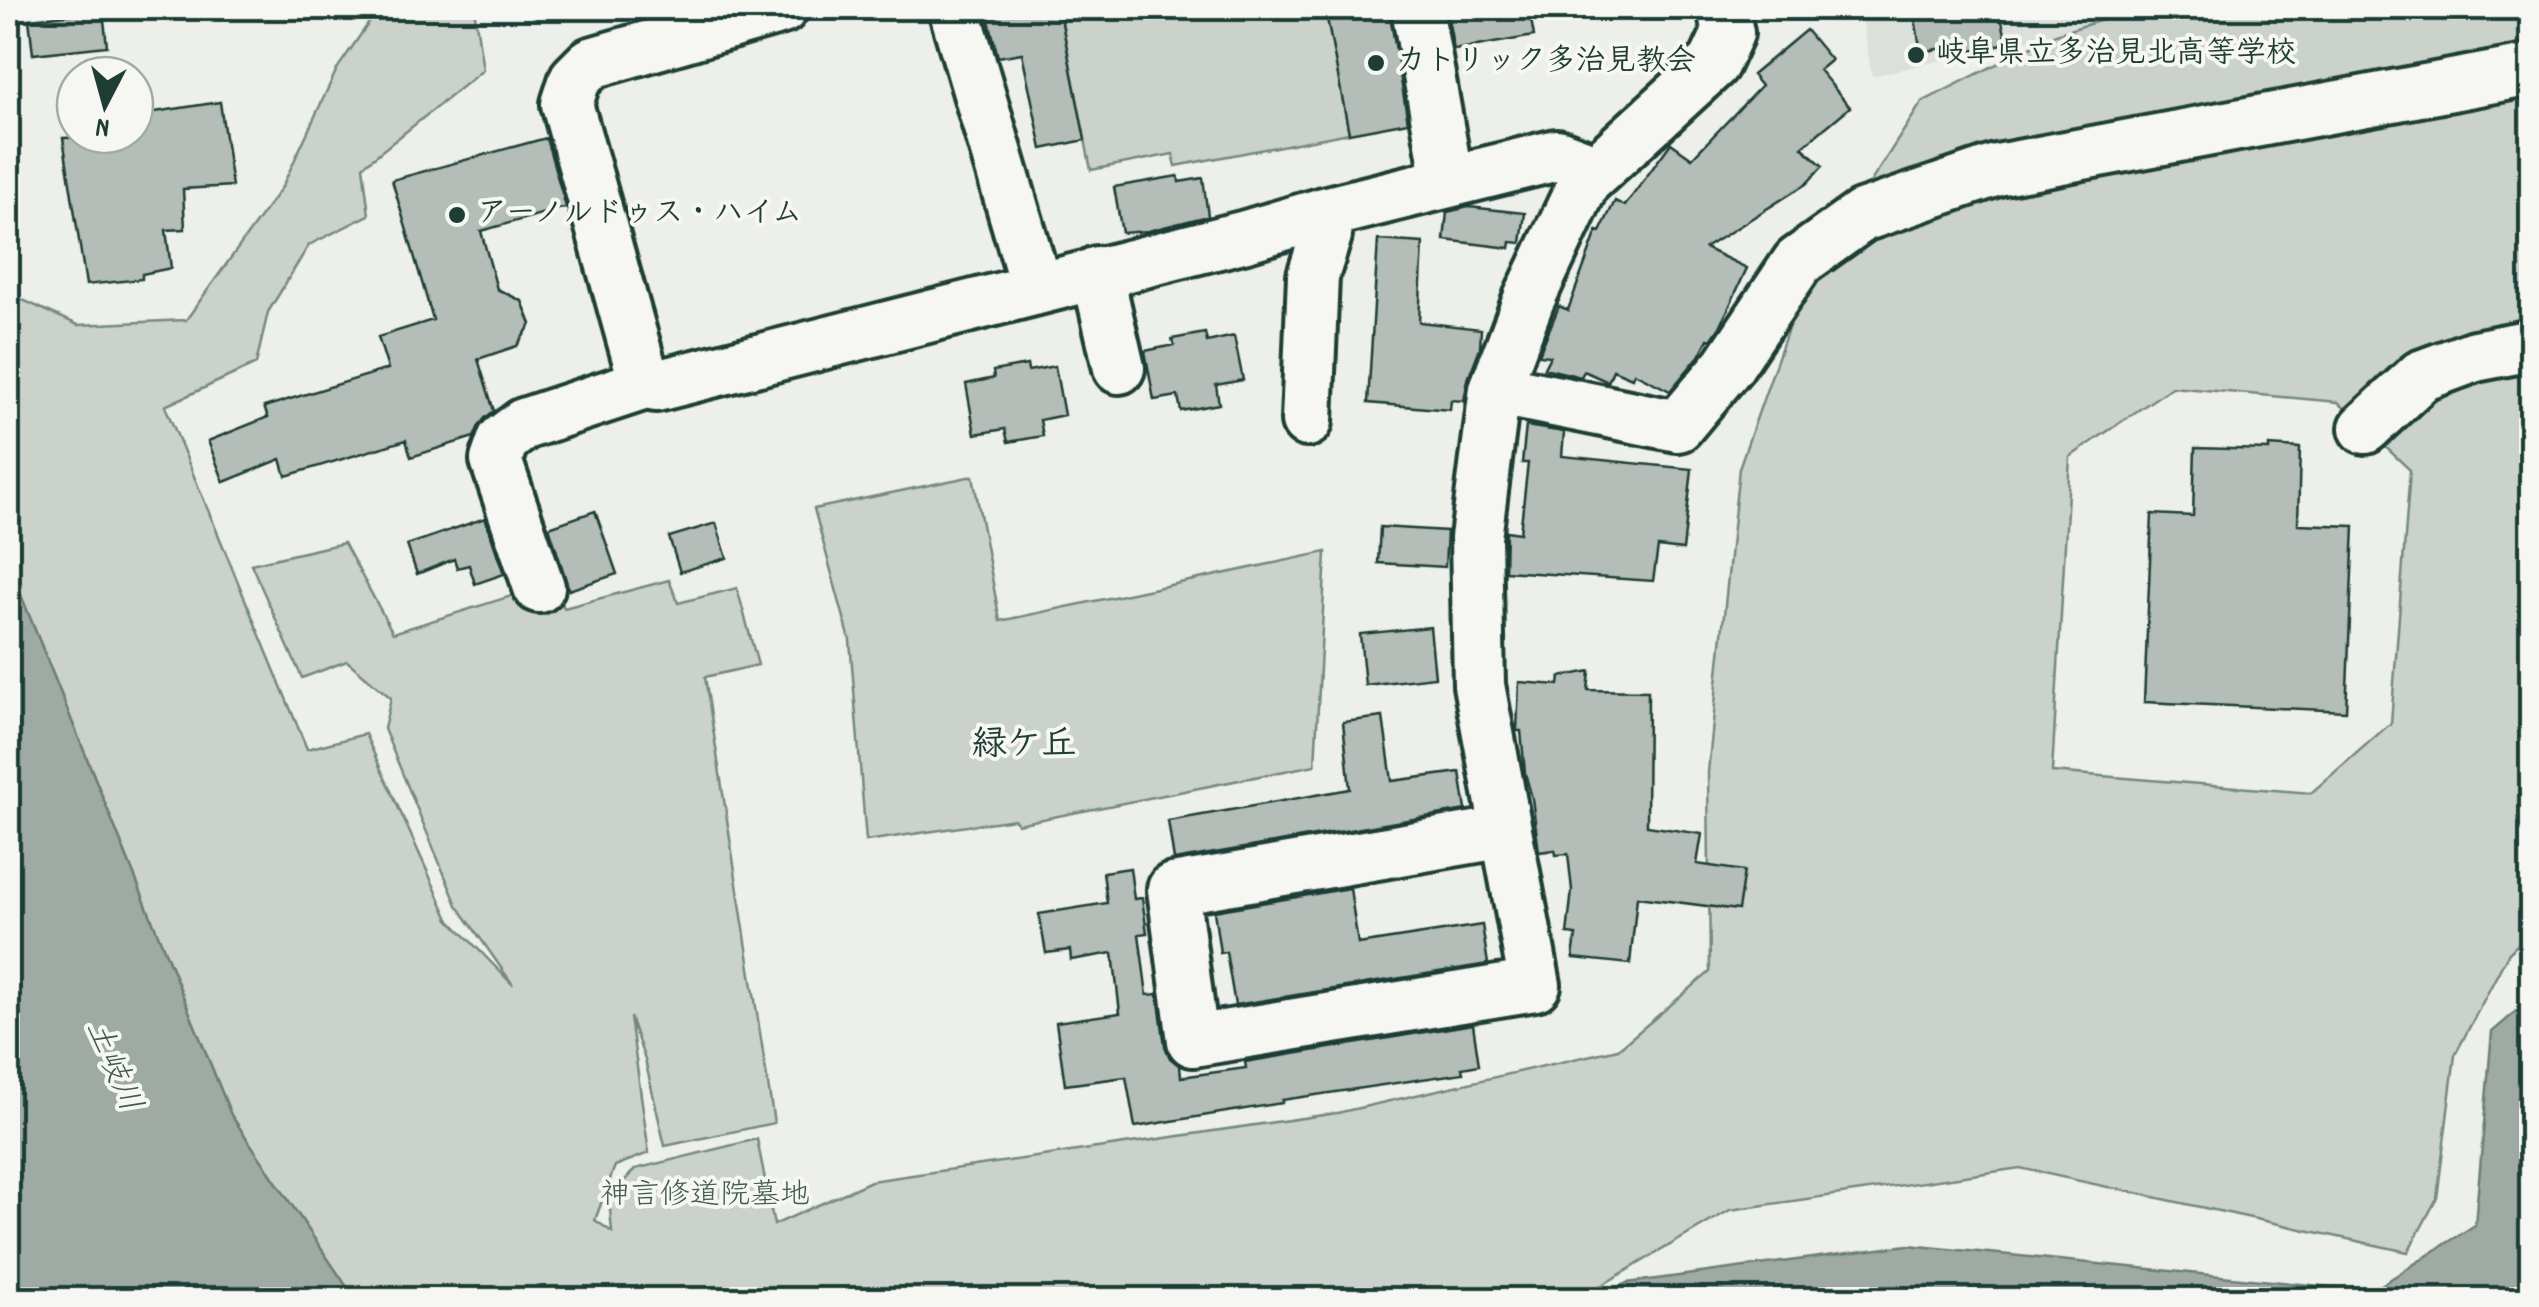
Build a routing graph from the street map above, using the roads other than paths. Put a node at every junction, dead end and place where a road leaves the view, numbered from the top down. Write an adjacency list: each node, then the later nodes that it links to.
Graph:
1 (782, 8): 13 (street)
2 (954, 8): 10 (street)
3 (1417, 8): 7 (street)
4 (1724, 8): 6 (street)
5 (2532, 70): 14 (street)
6 (1597, 170): 7 (street); 14 (street)
7 (1448, 182): 8 (street)
8 (1324, 212): 9 (street); 15 (street)
9 (1097, 272): 10 (street); 12 (street)
10 (1036, 287): 13 (street)
11 (2532, 345): 16 (street)
12 (1119, 368)
13 (645, 384): 17 (street)
14 (1495, 389): 18 (street)
15 (1307, 421)
16 (2366, 428)
17 (539, 587)
18 (1504, 832): 18 (street)

